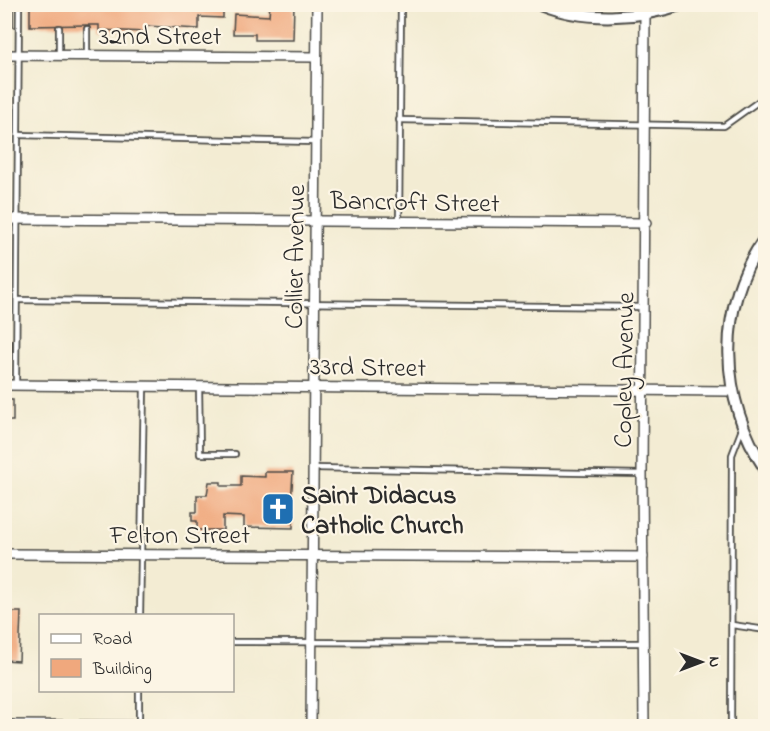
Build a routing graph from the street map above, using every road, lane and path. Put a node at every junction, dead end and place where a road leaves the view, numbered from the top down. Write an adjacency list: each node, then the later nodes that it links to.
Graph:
1 (19, 4): 10 (lane)
2 (317, 4): 13 (street, Collier Avenue)
3 (401, 4): 15 (lane)
4 (540, 4): 6 (street)
5 (683, 4): 6 (street)
6 (645, 15): 16 (street, Copley Avenue)
7 (59, 28): 11 (lane)
8 (87, 29): 12 (lane)
9 (4, 55): 10 (street, 32nd Street)
10 (19, 56): 11 (street, 32nd Street); 17 (lane)
11 (59, 56): 12 (street, 32nd Street)
12 (87, 56): 13 (street, 32nd Street)
13 (316, 57): 18 (street, Collier Avenue)
14 (765, 96): 16 (lane)
15 (399, 120): 16 (lane); 22 (lane)
16 (647, 123): 23 (street, Copley Avenue)
17 (18, 135): 18 (lane); 20 (lane)
18 (315, 142): 21 (street, Collier Avenue)
19 (4, 219): 20 (street, Bancroft Street)
20 (17, 219): 21 (street, Bancroft Street); 25 (lane)
21 (315, 221): 22 (street, Bancroft Street); 26 (street, Collier Avenue)
22 (399, 223): 23 (street, Bancroft Street)
23 (646, 223): 27 (street, Copley Avenue)
24 (765, 237): 34 (street)
25 (17, 300): 26 (lane); 29 (lane)
26 (314, 303): 27 (lane); 32 (street, Collier Avenue)
27 (645, 307): 33 (street, Copley Avenue)
28 (4, 385): 29 (street, 33rd Street)
29 (16, 385): 30 (street, 33rd Street)
30 (144, 386): 31 (street, 33rd Street); 41 (lane)
31 (199, 386): 32 (street, 33rd Street); 36 (lane)
32 (314, 386): 33 (street, 33rd Street); 37 (street, Collier Avenue)
33 (643, 391): 34 (street, 33rd Street); 39 (street, Copley Avenue)
34 (731, 391): 35 (street)
35 (743, 426): 38 (street); 45 (lane)
36 (235, 454)
37 (313, 468): 39 (lane); 42 (street, Collier Avenue)
38 (765, 470)
39 (642, 474): 43 (street, Copley Avenue)
40 (4, 554): 41 (street, Felton Street)
41 (141, 555): 42 (street, Felton Street); 44 (lane)
42 (311, 556): 43 (street, Felton Street); 48 (street, Collier Avenue)
43 (643, 557): 49 (street, Copley Avenue)
44 (140, 614)
45 (732, 625): 46 (lane); 56 (lane)
46 (765, 630)
47 (234, 642): 48 (lane)
48 (312, 643): 49 (lane); 54 (street, Collier Avenue)
49 (642, 643): 55 (street, Copley Avenue)
50 (140, 692): 52 (lane)
51 (4, 725): 52 (street)
52 (139, 726): 53 (street)
53 (171, 726)
54 (311, 726)
55 (644, 726)
56 (731, 726)

